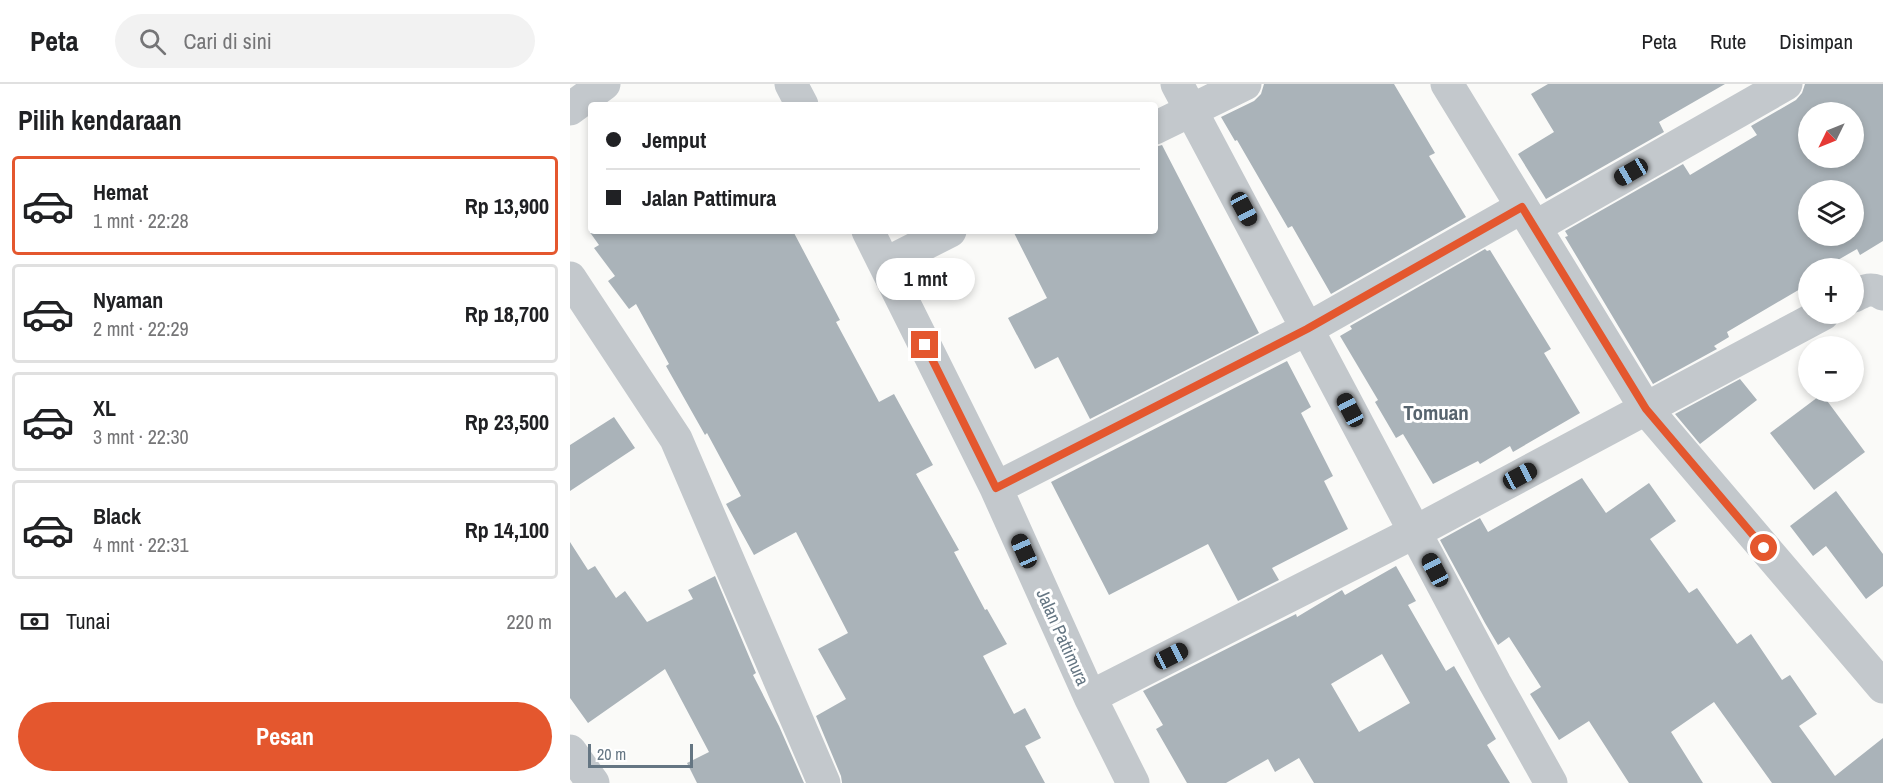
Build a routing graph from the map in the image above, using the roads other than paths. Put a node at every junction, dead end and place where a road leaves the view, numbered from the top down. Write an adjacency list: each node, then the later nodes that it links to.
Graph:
1 (604, 84): 8 (street)
2 (791, 84): 7 (street)
3 (1245, 84): 6 (street)
4 (1447, 84): 10 (street)
5 (1786, 84): 10 (street)
6 (1184, 97): 9 (street); 18 (street)
7 (800, 102)
8 (570, 109)
9 (1158, 125)
10 (1528, 217): 18 (street); 19 (street)
11 (869, 234): 13 (street, Jalan Pattimura)
12 (944, 234): 13 (street)
13 (885, 264): 20 (street, Jalan Pattimura)
14 (570, 278): 26 (street)
15 (1864, 291): 16 (street)
16 (1883, 294)
17 (1803, 324): 19 (street)
18 (1307, 329): 20 (street); 21 (street)
19 (1646, 409): 21 (street); 22 (street)
20 (996, 488): 23 (street, Jalan Pattimura)
21 (1415, 532): 23 (street); 28 (street)
22 (1883, 687)
23 (1090, 697): 27 (street, Jalan Pattimura)
24 (570, 751): 25 (street)
25 (593, 783)
26 (824, 783)
27 (1133, 783)
28 (1551, 783)

